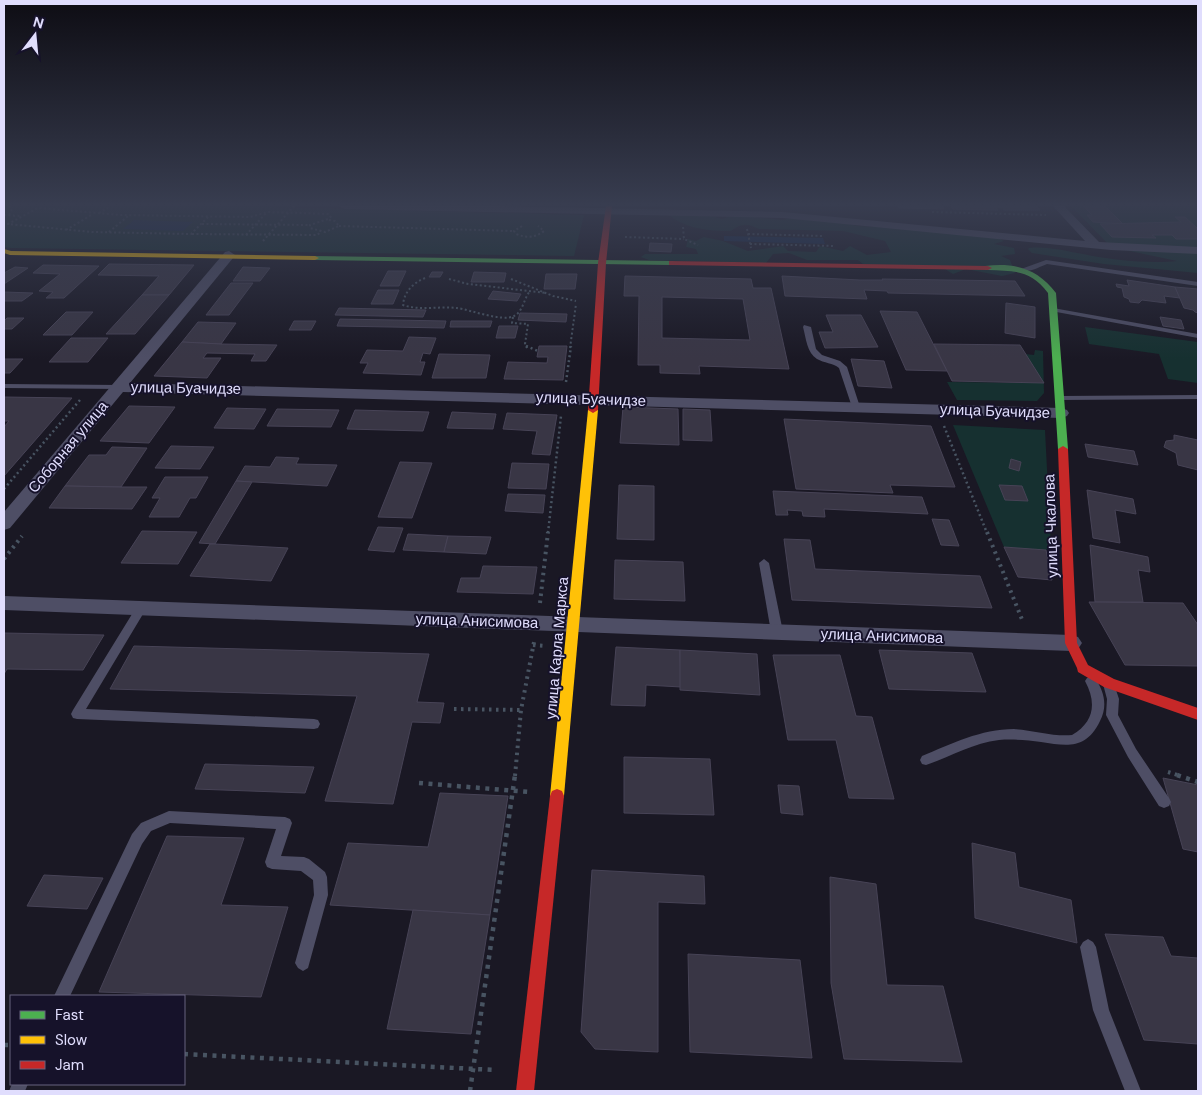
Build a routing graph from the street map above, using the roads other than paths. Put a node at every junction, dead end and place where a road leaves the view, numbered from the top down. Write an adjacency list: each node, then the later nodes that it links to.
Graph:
1 (228, 257): 11 (street, Соборная улица)
2 (294, 257): 4 (street)
3 (603, 257): 4 (street, улица Карла Маркса)
4 (602, 263): 5 (street); 13 (street, улица Карла Маркса)
5 (1024, 269): 6 (lane); 7 (street, улица Чкалова)
6 (1198, 284)
7 (1054, 310): 9 (lane); 14 (street, улица Чкалова)
8 (807, 327): 15 (lane)
9 (1198, 336)
10 (4, 386): 11 (lane)
11 (120, 387): 13 (street, улица Буачидзе); 16 (street, Соборная улица)
12 (1198, 397): 14 (lane)
13 (593, 399): 15 (street, улица Буачидзе); 20 (street, улица Карла Маркса)
14 (1061, 406): 15 (street, улица Буачидзе); 22 (street, улица Чкалова)
15 (856, 407)
16 (4, 524)
17 (764, 564): 21 (lane)
18 (4, 604): 19 (street, улица Анисимова)
19 (141, 609): 20 (street, улица Анисимова); 26 (lane)
20 (574, 625): 21 (street, улица Анисимова); 32 (street, улица Карла Маркса)
21 (777, 632): 22 (street, улица Анисимова)
22 (1071, 643): 23 (street, улица Чкалова)
23 (1083, 668): 24 (street); 27 (lane)
24 (1109, 683): 25 (street); 28 (lane)
25 (1198, 714)
26 (314, 724)
27 (926, 760)
28 (1164, 802)
29 (1088, 947): 33 (lane)
30 (303, 963): 31 (lane)
31 (62, 995)
32 (525, 1091)
33 (1133, 1091)

